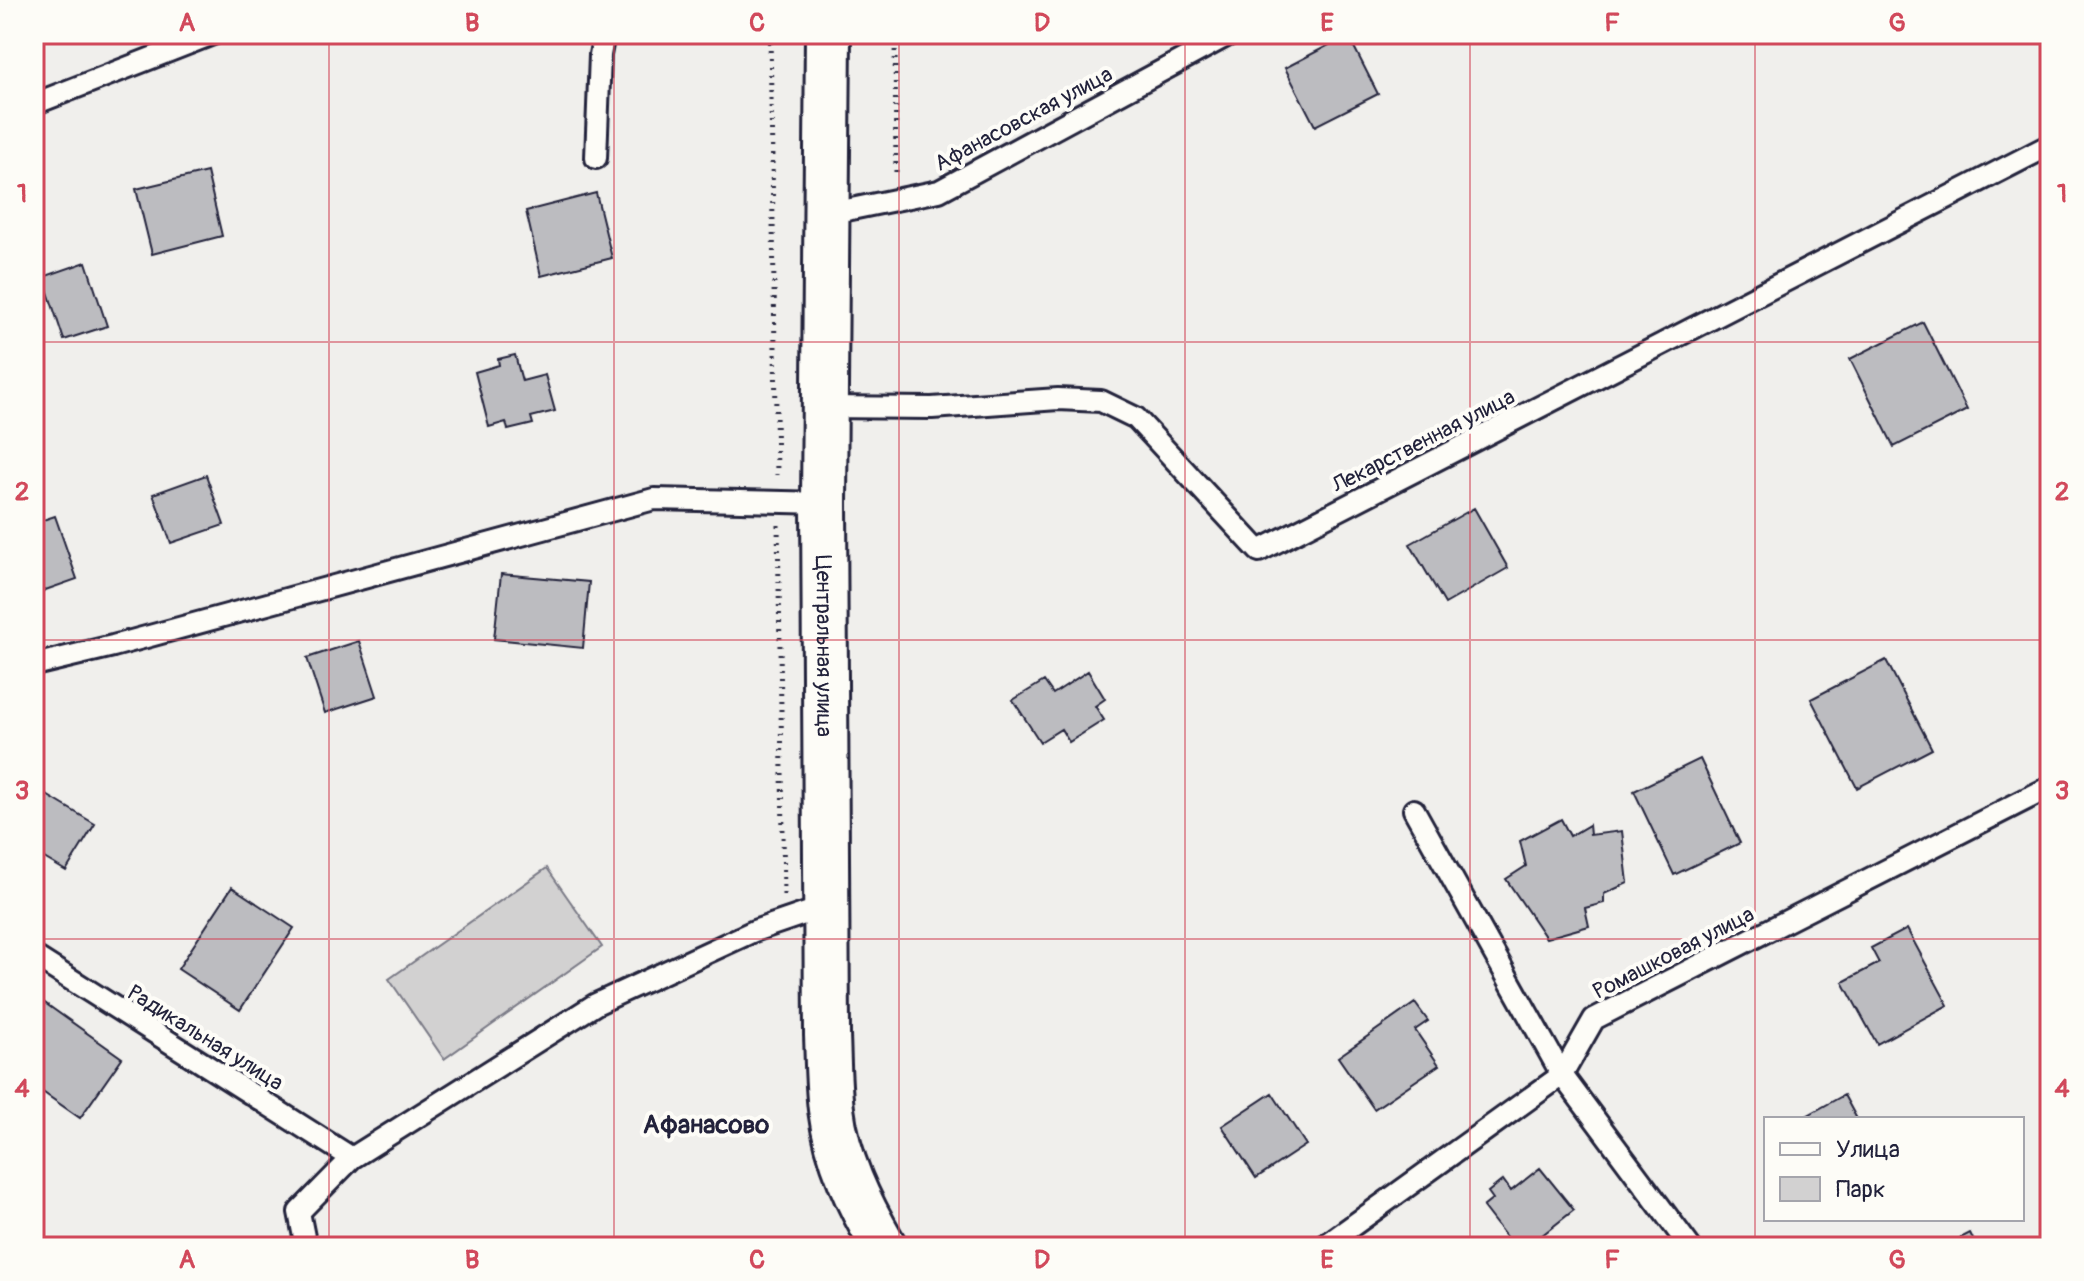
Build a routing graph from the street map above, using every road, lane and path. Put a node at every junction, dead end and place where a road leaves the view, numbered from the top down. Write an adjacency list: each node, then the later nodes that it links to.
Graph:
1 (213, 34): 6 (lane)
2 (604, 34): 8 (lane)
3 (828, 34): 10 (street, Центральная улица)
4 (895, 34): 9 (path)
5 (1230, 34): 9 (lane, Афанасовская улица)
6 (34, 104)
7 (2050, 145): 11 (lane, Лекарственная улица)
8 (596, 158)
9 (896, 199): 10 (lane, Афанасовская улица)
10 (827, 214): 11 (street, Центральная улица)
11 (825, 407): 12 (street, Центральная улица)
12 (824, 503): 13 (lane); 16 (street, Центральная улица)
13 (34, 665)
14 (2050, 787): 18 (lane, Ромашковая улица)
15 (1414, 810): 18 (lane)
16 (827, 906): 19 (lane); 21 (street, Центральная улица)
17 (34, 956): 19 (lane, Радикальная улица)
18 (1562, 1075): 22 (lane, Ромашковая улица); 23 (lane)
19 (352, 1158): 20 (lane)
20 (306, 1247)
21 (884, 1247)
22 (1323, 1247)
23 (1690, 1247)

